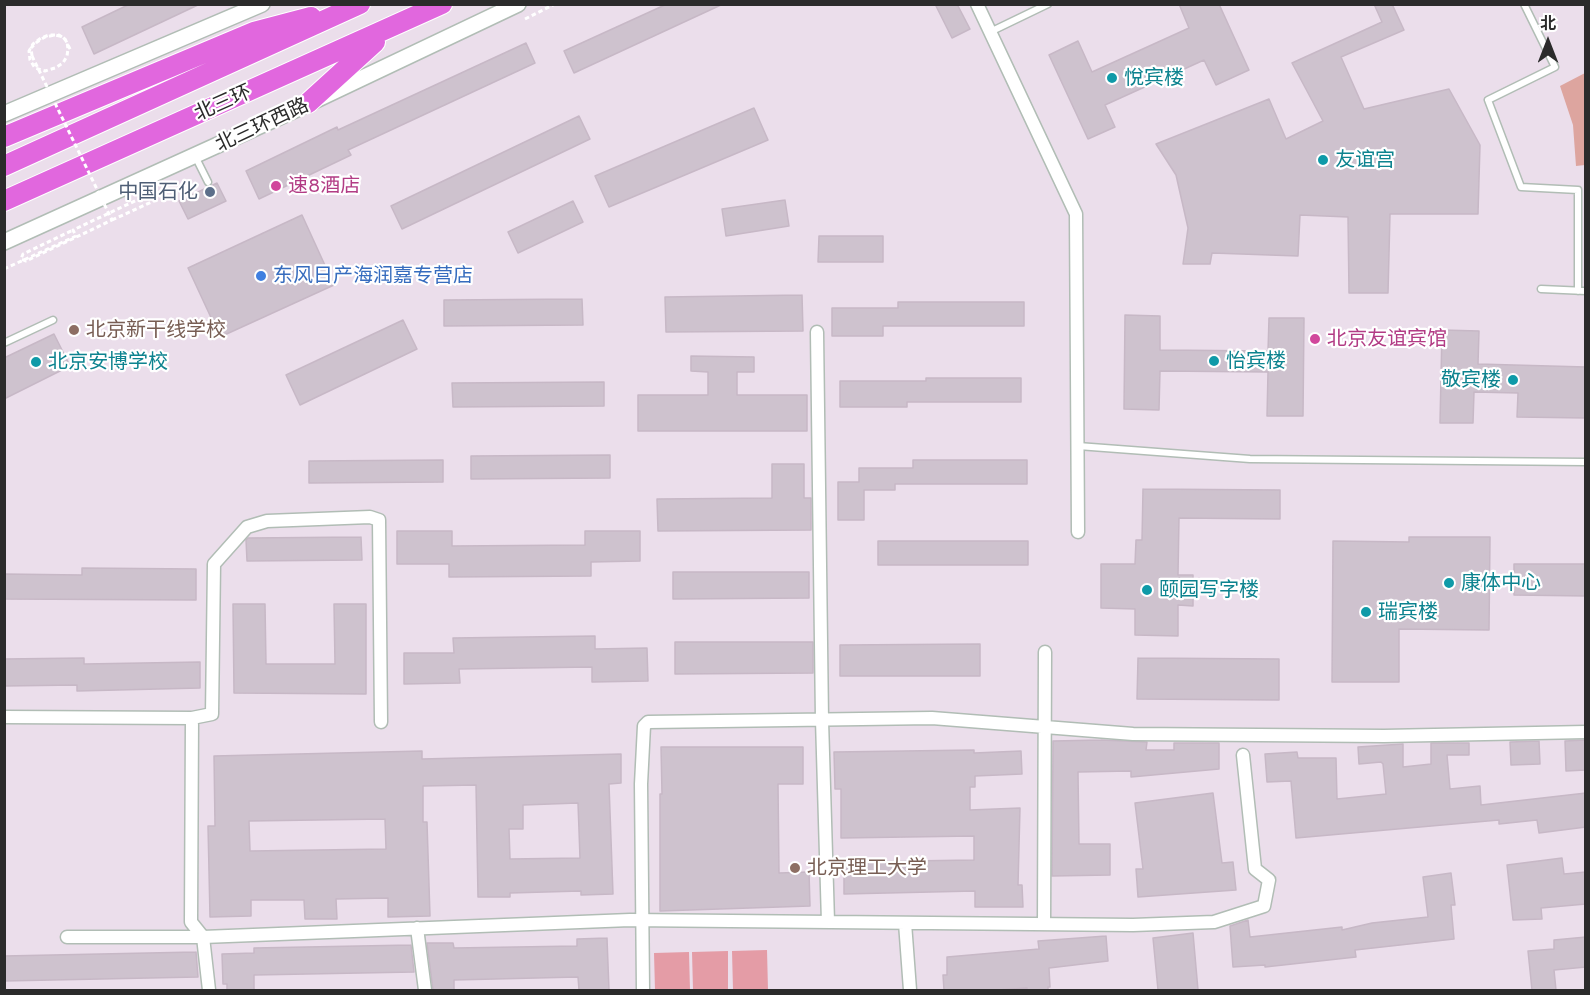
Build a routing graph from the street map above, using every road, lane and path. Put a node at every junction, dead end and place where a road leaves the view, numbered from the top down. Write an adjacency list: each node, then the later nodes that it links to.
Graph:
1 (262, 4): 13 (street)
2 (354, 4): 14 (highway)
3 (360, 4): 16 (highway, 北三环)
4 (442, 4): 9 (highway, 北三环)
5 (518, 4): 12 (street, 北三环西路)
6 (977, 4): 10 (street)
7 (1048, 4): 10 (lane)
8 (1524, 4): 26 (lane)
9 (388, 30): 12 (highway); 20 (highway, 北三环)
10 (990, 32): 30 (street)
11 (71, 51): 21 (path, bridge)
12 (308, 104): 15 (street, 北三环西路)
13 (4, 114)
14 (4, 137)
15 (195, 155): 17 (lane); 23 (street, 北三环西路)
16 (4, 165)
17 (208, 182)
18 (162, 188): 19 (path)
19 (153, 193): 21 (path); 22 (path)
20 (4, 201)
21 (112, 220): 22 (path, bridge)
22 (73, 230): 24 (path)
23 (4, 242)
24 (4, 269)
25 (1541, 289): 26 (lane)
26 (1582, 291)
27 (53, 320): 29 (lane)
28 (817, 332): 36 (street)
29 (4, 343)
30 (1078, 446): 31 (lane); 32 (street)
31 (1586, 462)
32 (1078, 532)
33 (1045, 652): 38 (street)
34 (4, 717): 35 (street)
35 (192, 718): 37 (street); 47 (street)
36 (822, 720): 38 (street); 41 (street); 42 (street)
37 (381, 722)
38 (1044, 726): 39 (street); 44 (street)
39 (1586, 732)
40 (1243, 755): 44 (street)
41 (642, 920): 42 (street); 45 (street); 50 (street)
42 (828, 922): 43 (street)
43 (905, 923): 44 (street); 51 (street)
44 (1044, 924)
45 (417, 928): 47 (street); 49 (street)
46 (67, 937): 47 (street)
47 (203, 937): 48 (street)
48 (209, 990)
49 (425, 990)
50 (643, 990)
51 (910, 990)

